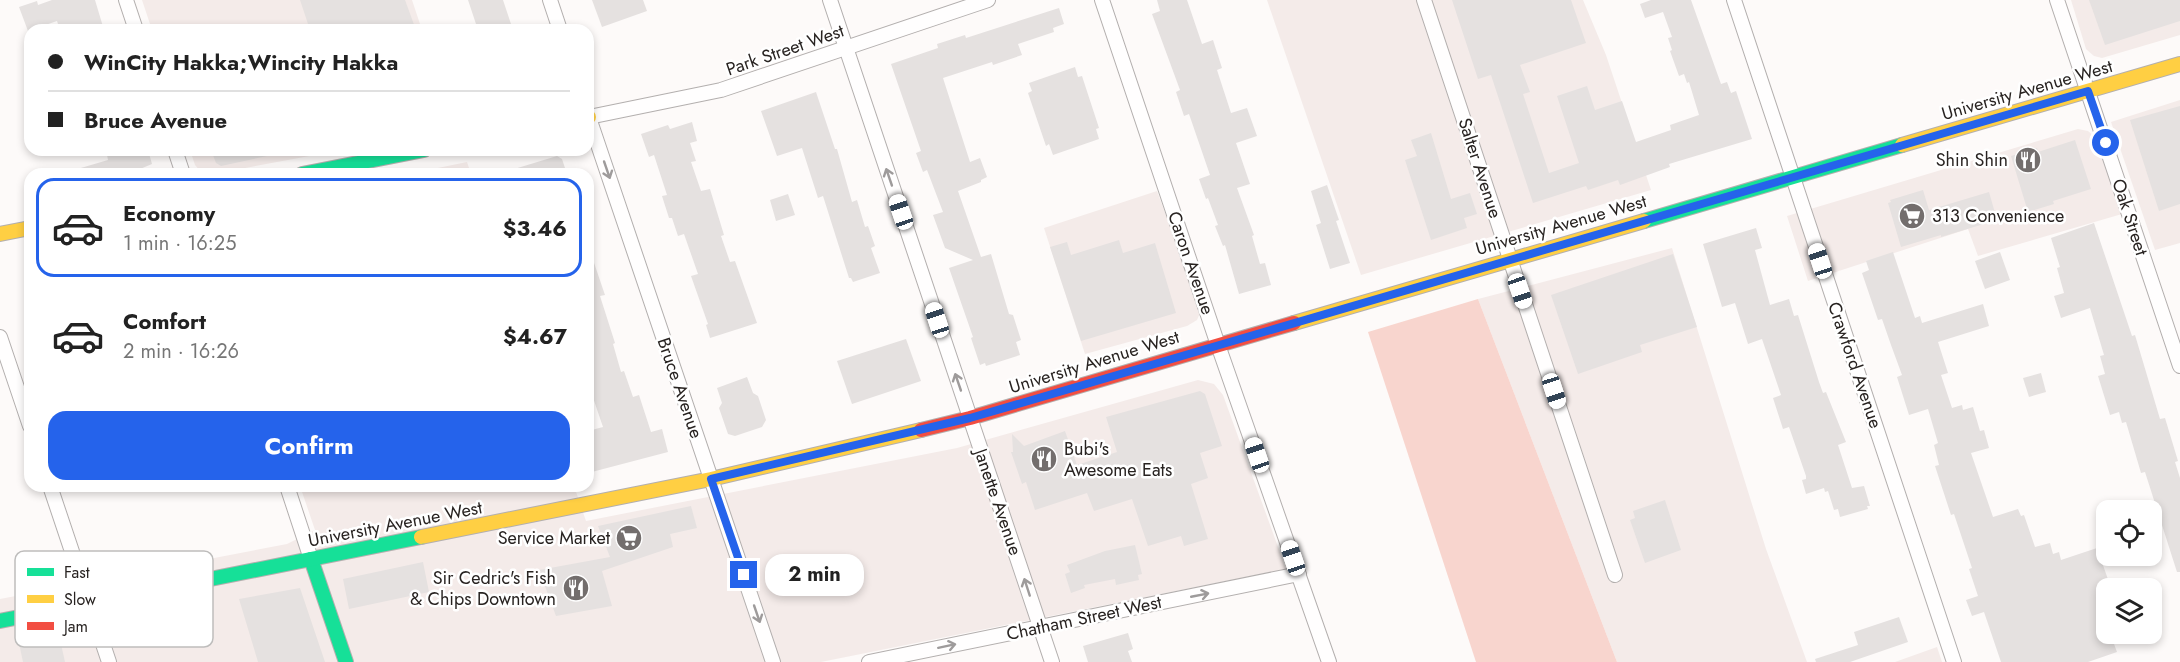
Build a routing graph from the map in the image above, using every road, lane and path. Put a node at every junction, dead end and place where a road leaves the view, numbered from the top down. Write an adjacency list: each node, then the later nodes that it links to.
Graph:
1 (126, 0): 9 (street)
2 (550, 0): 10 (street)
3 (830, 0): 11 (street, Janette Avenue)
4 (988, 0): 11 (street, Park Street West)
5 (1102, 0): 23 (street, Caron Avenue)
6 (1424, 0): 21 (street, Salter Avenue)
7 (1734, 0): 18 (street, Crawford Avenue)
8 (2057, 0): 13 (street, Oak Street)
9 (134, 24)
10 (558, 24)
11 (846, 48): 14 (street, Park Street West); 26 (street, Janette Avenue, one-way to 11)
12 (2180, 64): 13 (main road, University Avenue West)
13 (2088, 91): 18 (main road, University Avenue West); 24 (street, Oak Street)
14 (594, 115)
15 (594, 134): 27 (street, Bruce Avenue, one-way to 27)
16 (394, 156): 17 (main road)
17 (332, 168)
18 (1792, 177): 21 (main road, University Avenue West); 45 (street, Crawford Avenue)
19 (24, 229): 20 (main road)
20 (0, 234)
21 (1510, 259): 23 (main road, University Avenue West); 33 (street, Salter Avenue)
22 (0, 336): 25 (street)
23 (1218, 345): 26 (main road, University Avenue West); 32 (street, Caron Avenue)
24 (2180, 366)
25 (24, 408)
26 (970, 418): 27 (main road, University Avenue West); 37 (street, Janette Avenue, one-way to 26)
27 (711, 479): 31 (main road, University Avenue West); 41 (street, Bruce Avenue, one-way to 41)
28 (52, 492): 30 (street)
29 (289, 492): 31 (street)
30 (72, 551)
31 (311, 559): 34 (main road, University Avenue West); 40 (main road)
32 (1299, 574): 37 (street, Chatham Street West, one-way to 32); 44 (street, Caron Avenue)
33 (1615, 575)
34 (213, 578)
35 (15, 618): 36 (main road, University Avenue West)
36 (0, 621)
37 (1040, 627): 42 (street, Chatham Street West, one-way to 37); 43 (street, Janette Avenue)
38 (104, 647): 39 (street)
39 (109, 662)
40 (346, 662)
41 (773, 662)
42 (869, 662)
43 (1052, 662)
44 (1329, 662)
45 (1954, 662)

